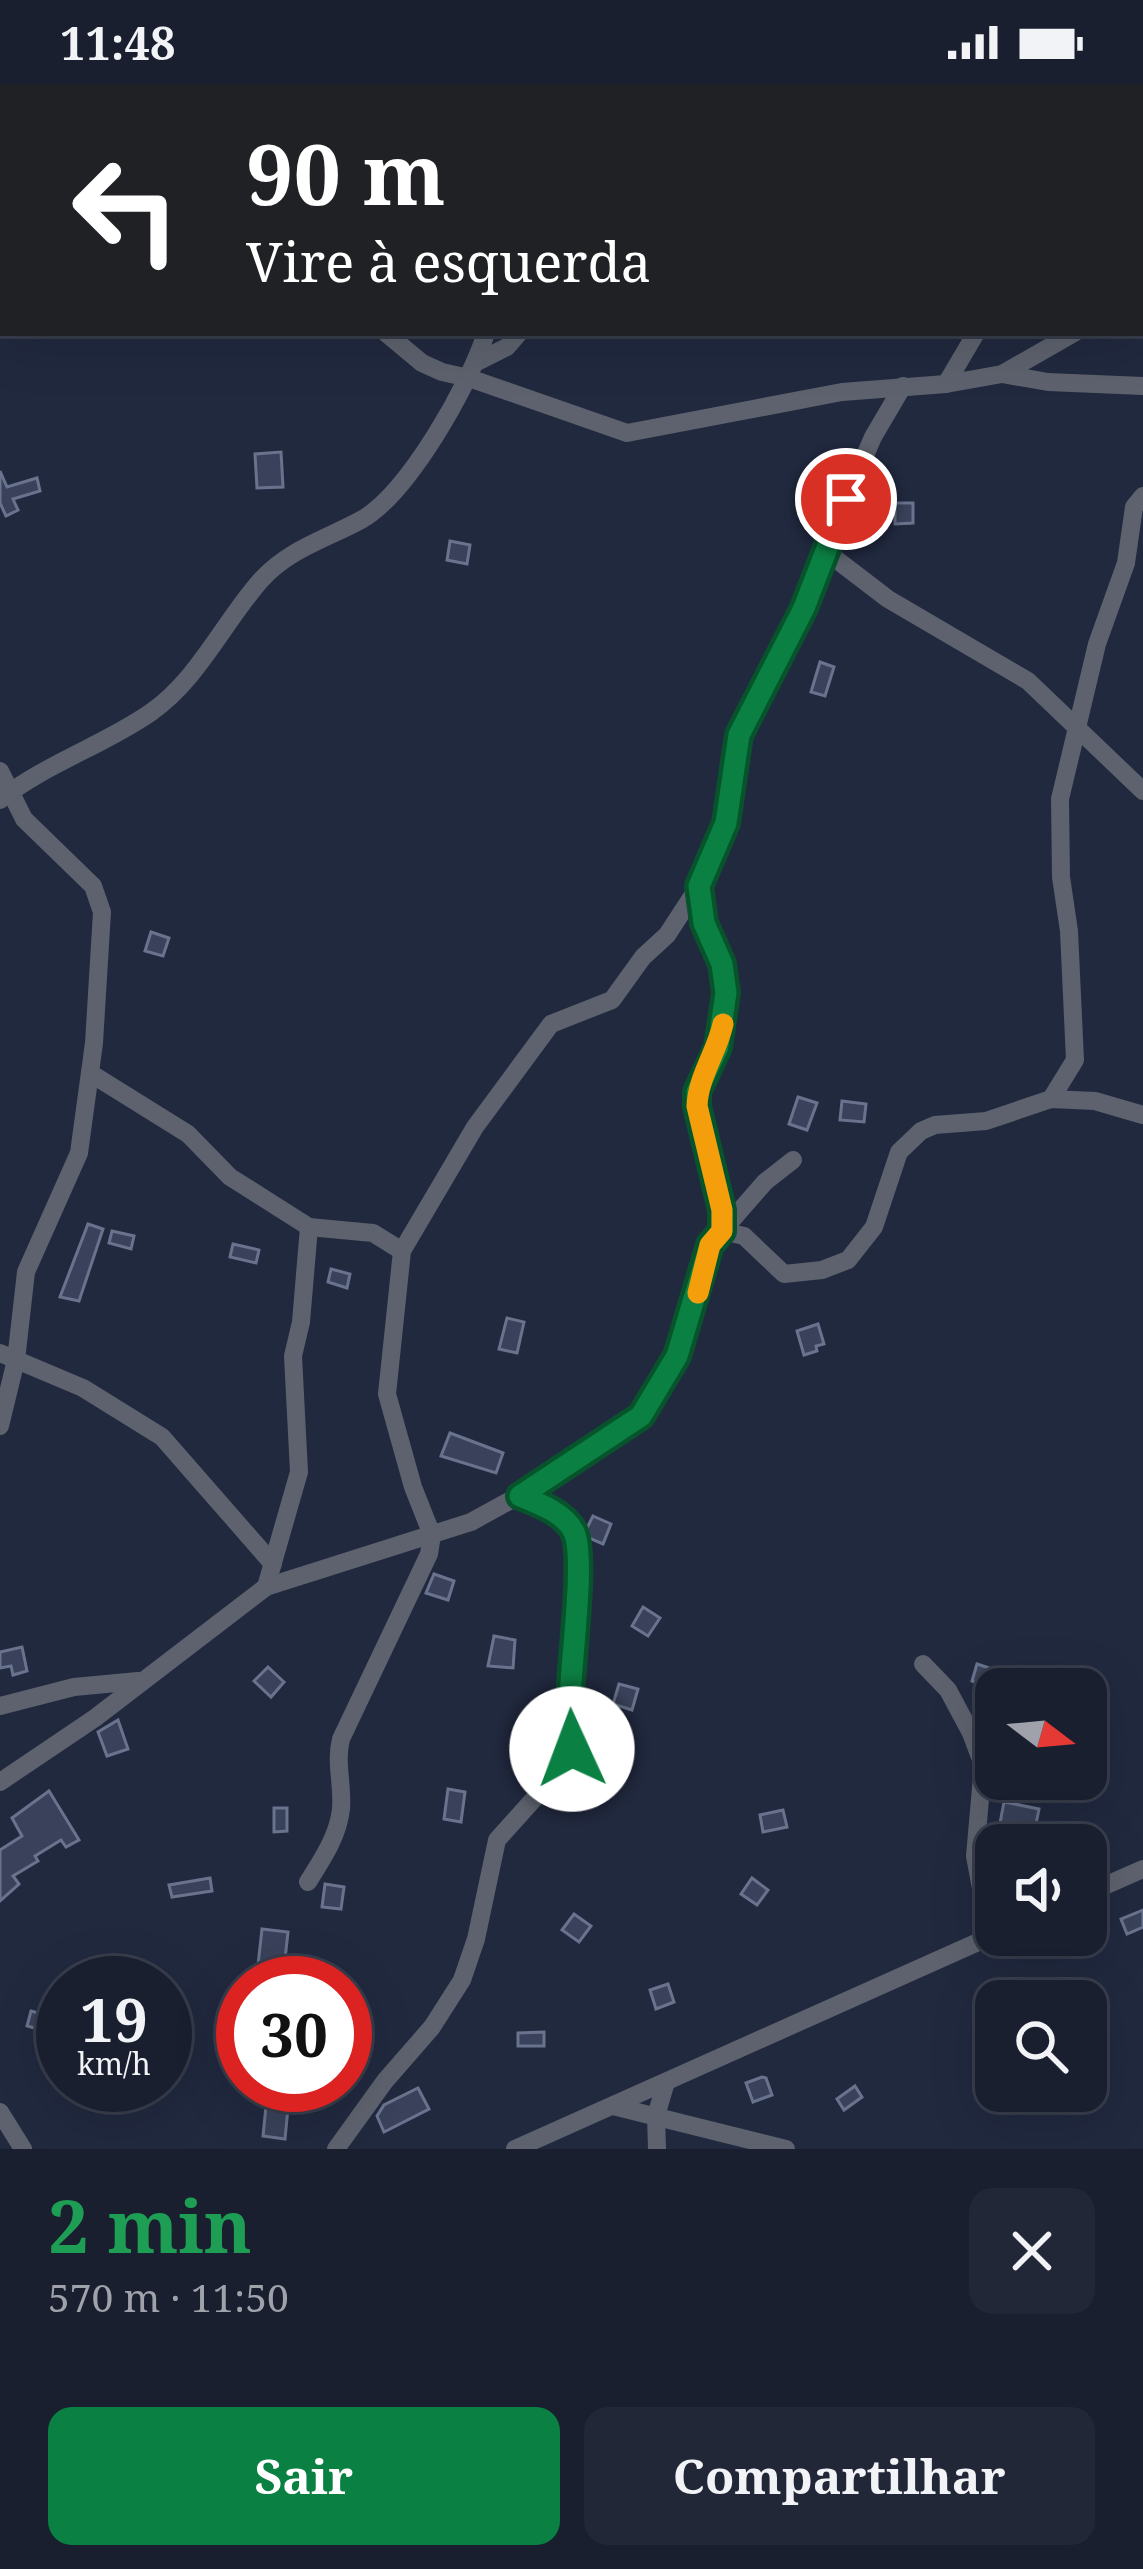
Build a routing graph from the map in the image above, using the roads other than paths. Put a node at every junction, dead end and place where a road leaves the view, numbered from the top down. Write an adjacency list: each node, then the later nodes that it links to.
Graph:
1 (390, 336): 6 (street)
2 (485, 336): 6 (street)
3 (516, 336): 6 (street)
4 (974, 336): 8 (street)
5 (1069, 336): 7 (street)
6 (473, 370): 9 (street); 16 (street)
7 (1002, 374): 8 (street); 10 (street)
8 (946, 384): 9 (street)
9 (903, 386): 12 (street)
10 (1143, 386)
11 (1143, 496): 13 (street)
12 (824, 550): 13 (street); 17 (street)
13 (1075, 728): 15 (street); 19 (street)
14 (0, 771): 16 (street)
15 (1143, 791)
16 (6, 795): 18 (street)
17 (699, 886): 23 (street); 24 (street)
18 (90, 1073): 22 (street); 25 (street)
19 (1051, 1099): 20 (street); 23 (street)
20 (1143, 1115)
21 (794, 1160): 23 (street)
22 (309, 1227): 24 (street); 29 (street)
23 (722, 1231): 27 (street)
24 (402, 1251): 28 (street)
25 (8, 1357): 26 (street); 29 (street)
26 (0, 1426)
27 (520, 1496): 28 (street); 45 (street)
28 (432, 1535): 30 (street); 37 (street)
29 (273, 1564): 30 (street)
30 (266, 1587): 32 (street)
31 (923, 1664): 35 (street)
32 (143, 1681): 33 (street); 34 (street)
33 (0, 1706)
34 (0, 1782)
35 (978, 1824)
36 (1143, 1869): 38 (street)
37 (308, 1882)
38 (1107, 1885)
39 (975, 1943): 40 (street)
40 (666, 2082): 41 (street); 43 (street)
41 (613, 2106): 43 (street); 46 (street)
42 (0, 2112): 44 (street)
43 (656, 2116): 47 (street); 48 (street)
44 (23, 2149)
45 (336, 2149)
46 (515, 2149)
47 (657, 2149)
48 (786, 2149)

